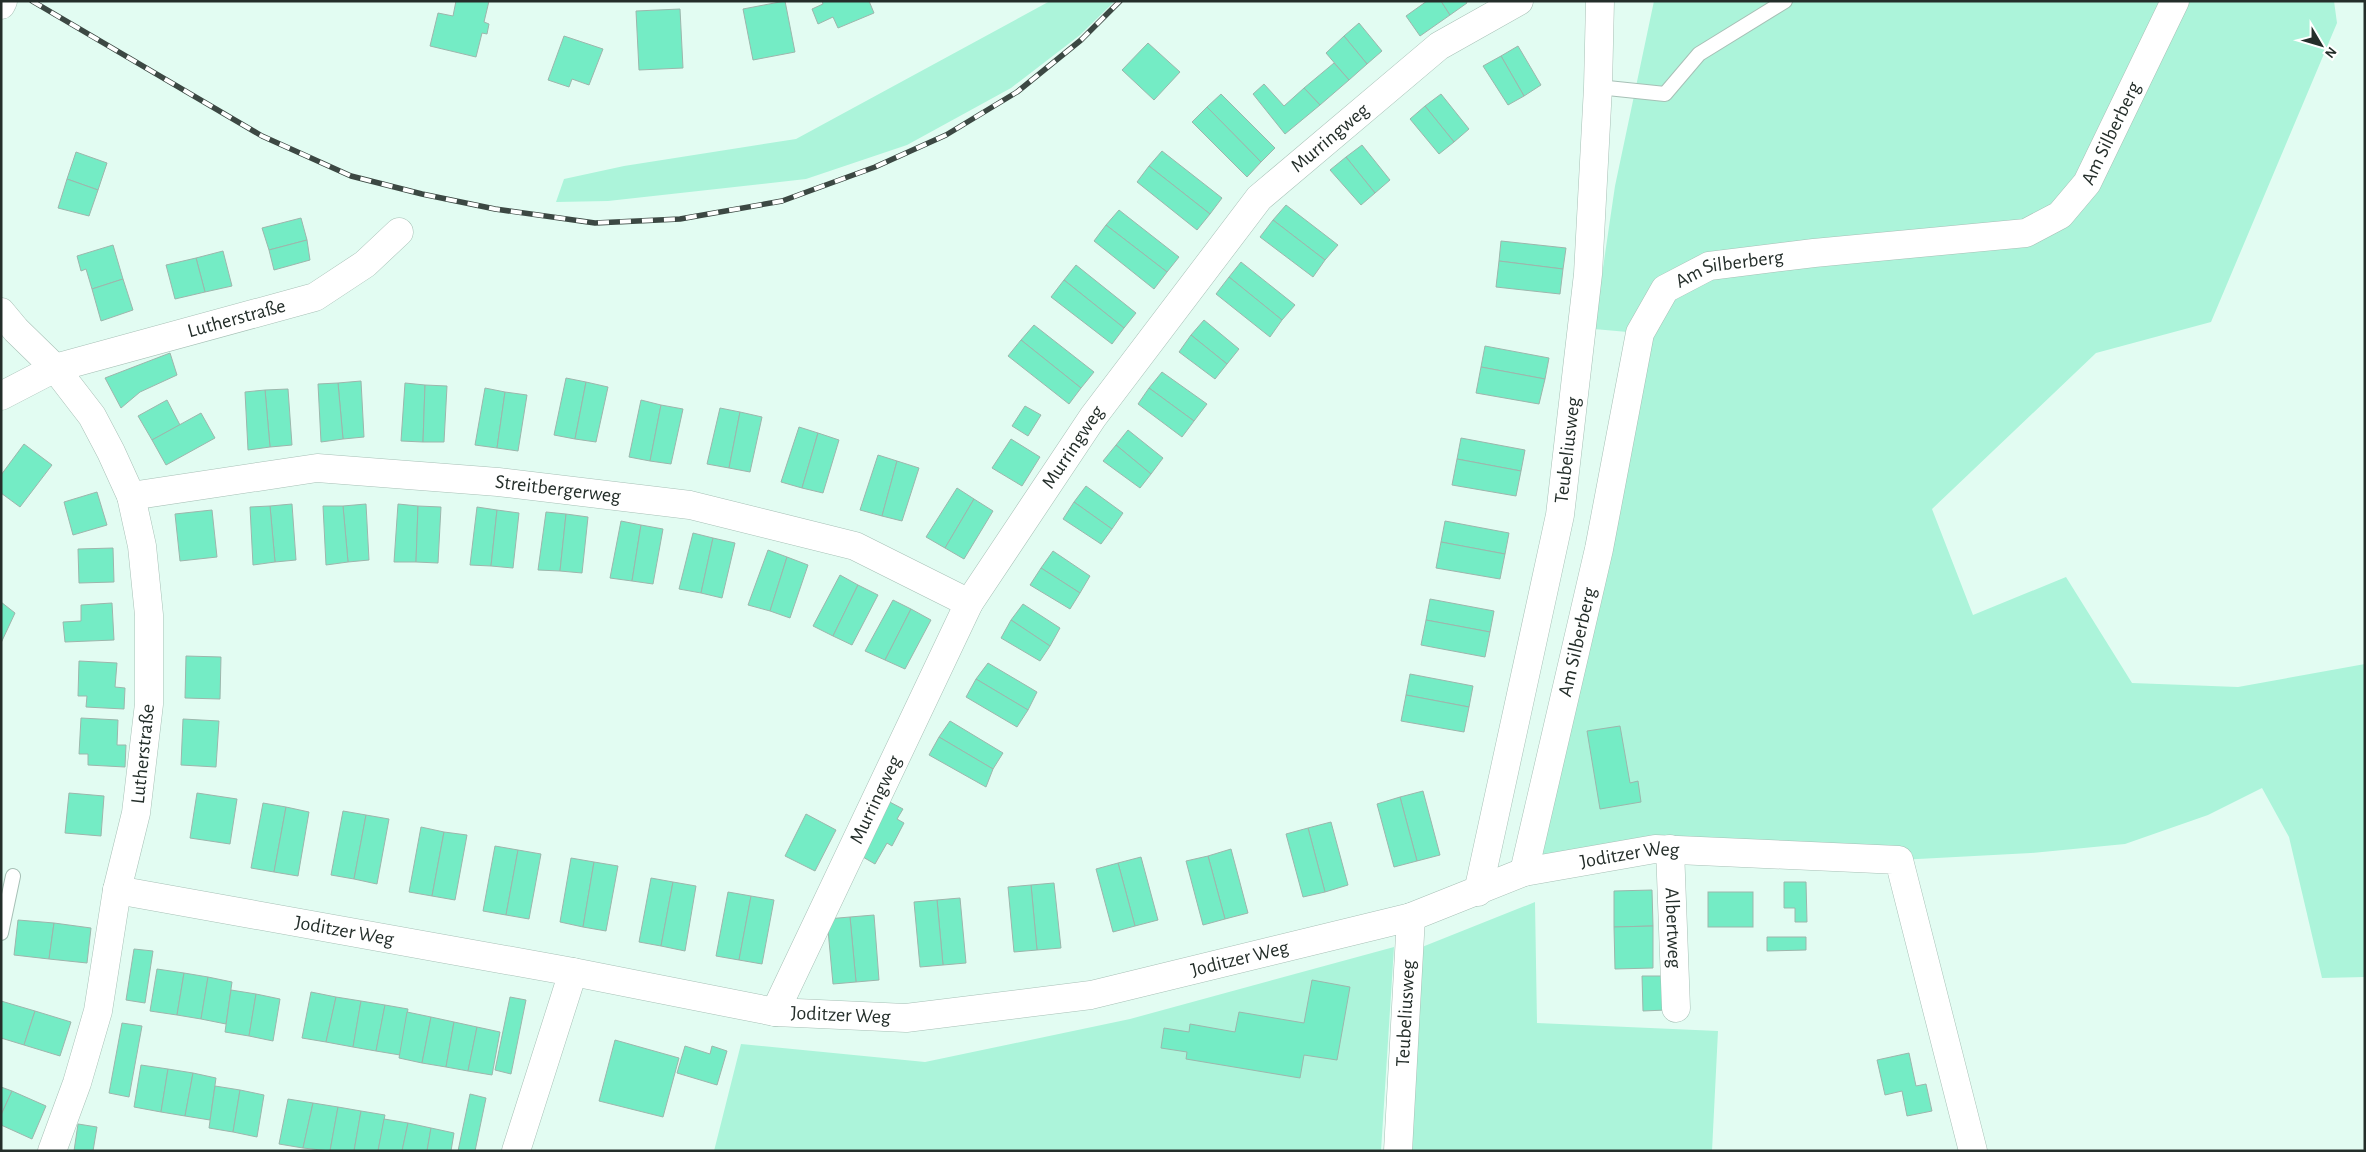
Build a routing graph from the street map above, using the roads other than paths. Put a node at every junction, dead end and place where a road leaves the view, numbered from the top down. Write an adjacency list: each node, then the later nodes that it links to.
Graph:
1 (3, 1): 6 (street)
2 (1519, 1): 13 (street, Murringweg)
3 (1600, 1): 7 (street, Teubeliusweg)
4 (1784, 1): 7 (lane)
5 (2175, 1): 15 (street, Am Silberberg)
6 (1, 5)
7 (1598, 87): 18 (street, Teubeliusweg)
8 (399, 232): 10 (street, Lutherstraße)
9 (1, 312): 10 (street, Lutherstraße)
10 (55, 368): 11 (street, Lutherstraße); 12 (street, Lutherstraße)
11 (1, 396)
12 (131, 496): 13 (street, Streitbergerweg); 17 (street, Lutherstraße)
13 (969, 603): 23 (street, Murringweg)
14 (1670, 849): 15 (street, Joditzer Weg); 22 (street, Albertweg); 27 (street, Joditzer Weg)
15 (1524, 872): 18 (street, Joditzer Weg)
16 (13, 876): 20 (lane)
17 (117, 890): 21 (street, Joditzer Weg); 24 (street, Lutherstraße)
18 (1478, 892): 19 (street, Joditzer Weg)
19 (1411, 917): 23 (street, Joditzer Weg); 26 (street, Teubeliusweg)
20 (1, 933)
21 (573, 972): 23 (street, Joditzer Weg); 25 (street)
22 (1676, 1008)
23 (775, 1012)
24 (52, 1151)
25 (516, 1151)
26 (1398, 1151)
27 (1973, 1151)

